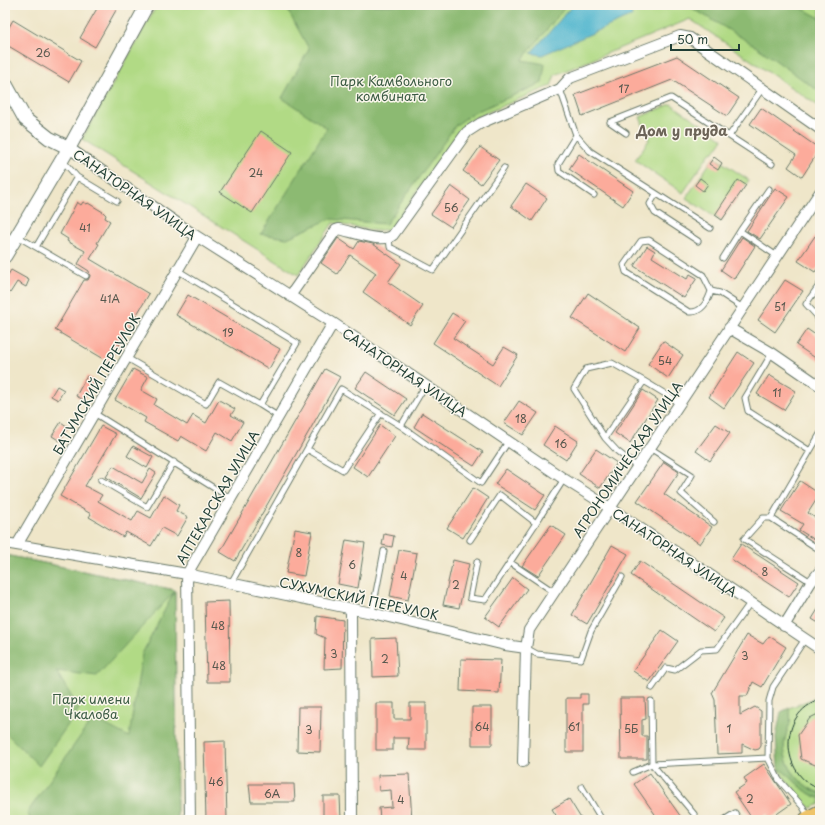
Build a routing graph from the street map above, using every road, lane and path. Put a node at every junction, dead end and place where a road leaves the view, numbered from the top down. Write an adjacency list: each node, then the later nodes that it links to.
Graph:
1 (147, 5): 9 (street)
2 (5, 83): 9 (street, САНАТОРНАЯ УЛИЦА)
3 (560, 89): 4 (street); 7 (lane); 22 (street)
4 (762, 89): 5 (street); 8 (lane)
5 (820, 129)
6 (626, 133): 8 (lane)
7 (576, 135): 15 (lane); 16 (lane)
8 (730, 136): 10 (lane)
9 (65, 154): 12 (lane); 20 (street); 21 (street, САНАТОРНАЯ УЛИЦА)
10 (772, 164)
11 (504, 168): 22 (lane)
12 (77, 177): 17 (lane); 24 (lane)
13 (769, 189): 19 (lane)
14 (820, 192): 26 (street, АГРОНОМИЧЕСКАЯ УЛИЦА)
15 (656, 194): 18 (lane); 23 (lane)
16 (594, 195)
17 (117, 200)
18 (710, 228)
19 (740, 232): 26 (lane); 27 (lane)
20 (17, 236): 24 (lane); 25 (street)
21 (197, 237): 28 (street, БАТУМСКИЙ ПЕРЕУЛОК); 32 (street, САНАТОРНАЯ УЛИЦА)
22 (389, 238): 32 (street)
23 (698, 241)
24 (36, 246): 29 (lane)
25 (5, 256)
26 (777, 256): 33 (street, АГРОНОМИЧЕСКАЯ УЛИЦА)
27 (723, 258)
28 (177, 270): 38 (street, БАТУМСКИЙ ПЕРЕУЛОК); 43 (lane)
29 (86, 276)
30 (820, 284): 36 (lane)
31 (711, 291): 31 (lane); 33 (lane)
32 (290, 296): 34 (street, САНАТОРНАЯ УЛИЦА)
33 (743, 308): 35 (street, АГРОНОМИЧЕСКАЯ УЛИЦА)
34 (333, 323): 41 (street, САНАТОРНАЯ УЛИЦА); 46 (street, АПТЕКАРСКАЯ УЛИЦА)
35 (729, 328): 37 (street); 42 (street, АГРОНОМИЧЕСКАЯ УЛИЦА)
36 (820, 329)
37 (772, 353): 40 (street); 53 (lane)
38 (127, 358): 43 (lane); 44 (street, БАТУМСКИЙ ПЕРЕУЛОК)
39 (644, 381): 42 (lane); 49 (lane); 49 (lane)
40 (820, 385)
41 (425, 386): 47 (lane); 50 (street, САНАТОРНАЯ УЛИЦА)
42 (680, 403): 51 (street, АГРОНОМИЧЕСКАЯ УЛИЦА)
43 (260, 405): 46 (lane)
44 (94, 413): 54 (lane); 65 (street, БАТУМСКИЙ ПЕРЕУЛОК)
45 (381, 414): 47 (lane); 52 (lane); 52 (lane)
46 (279, 417): 58 (street, АПТЕКАРСКАЯ УЛИЦА)
47 (401, 426): 50 (lane)
48 (820, 434): 53 (lane)
49 (605, 438): 55 (lane)
50 (508, 442): 56 (street, САНАТОРНАЯ УЛИЦА)
51 (650, 448): 55 (street, АГРОНОМИЧЕСКАЯ УЛИЦА); 61 (lane)
52 (308, 449): 74 (lane)
53 (810, 451): 60 (lane)
54 (174, 462): 57 (lane); 58 (lane)
55 (637, 466): 59 (street, АГРОНОМИЧЕСКАЯ УЛИЦА)
56 (564, 479): 59 (street, САНАТОРНАЯ УЛИЦА); 62 (lane)
57 (101, 480)
58 (230, 498): 71 (street, АПТЕКАРСКАЯ УЛИЦА)
59 (610, 508): 75 (street, АГРОНОМИЧЕСКАЯ УЛИЦА); 76 (street, САНАТОРНАЯ УЛИЦА)
60 (771, 518): 66 (lane); 73 (lane)
61 (714, 522)
62 (536, 523): 63 (lane); 69 (lane)
63 (470, 540)
64 (5, 543): 65 (street, СУХУМСКИЙ ПЕРЕУЛОК)
65 (17, 545): 71 (street, СУХУМСКИЙ ПЕРЕУЛОК)
66 (820, 550)
67 (384, 551): 78 (lane)
68 (477, 562): 69 (lane)
69 (511, 563): 75 (lane)
70 (820, 571): 73 (street)
71 (186, 574): 74 (street, СУХУМСКИЙ ПЕРЕУЛОК); 92 (street, АПТЕКАРСКАЯ УЛИЦА)
72 (622, 577): 81 (lane)
73 (811, 582): 79 (street)
74 (231, 584): 77 (street, СУХУМСКИЙ ПЕРЕУЛОК)
75 (554, 592): 81 (street, АГРОНОМИЧЕСКАЯ УЛИЦА)
76 (750, 603): 79 (street, САНАТОРНАЯ УЛИЦА); 83 (lane)
77 (350, 610): 78 (street, СУХУМСКИЙ ПЕРЕУЛОК); 93 (street)
78 (372, 613): 81 (street, СУХУМСКИЙ ПЕРЕУЛОК)
79 (784, 626): 80 (street, САНАТОРНАЯ УЛИЦА)
80 (805, 639): 82 (street, САНАТОРНАЯ УЛИЦА); 85 (lane)
81 (526, 648): 86 (street, АГРОНОМИЧЕСКАЯ УЛИЦА)
82 (820, 649)
83 (652, 688)
84 (651, 701): 87 (lane)
85 (768, 758): 87 (lane); 91 (lane)
86 (523, 762)
87 (652, 764): 88 (lane); 90 (lane)
88 (633, 772)
89 (582, 787): 94 (lane)
90 (694, 814)
91 (812, 817)
92 (190, 820)
93 (352, 820)
94 (602, 820)
95 (724, 820): 96 (lane)
96 (739, 820)

